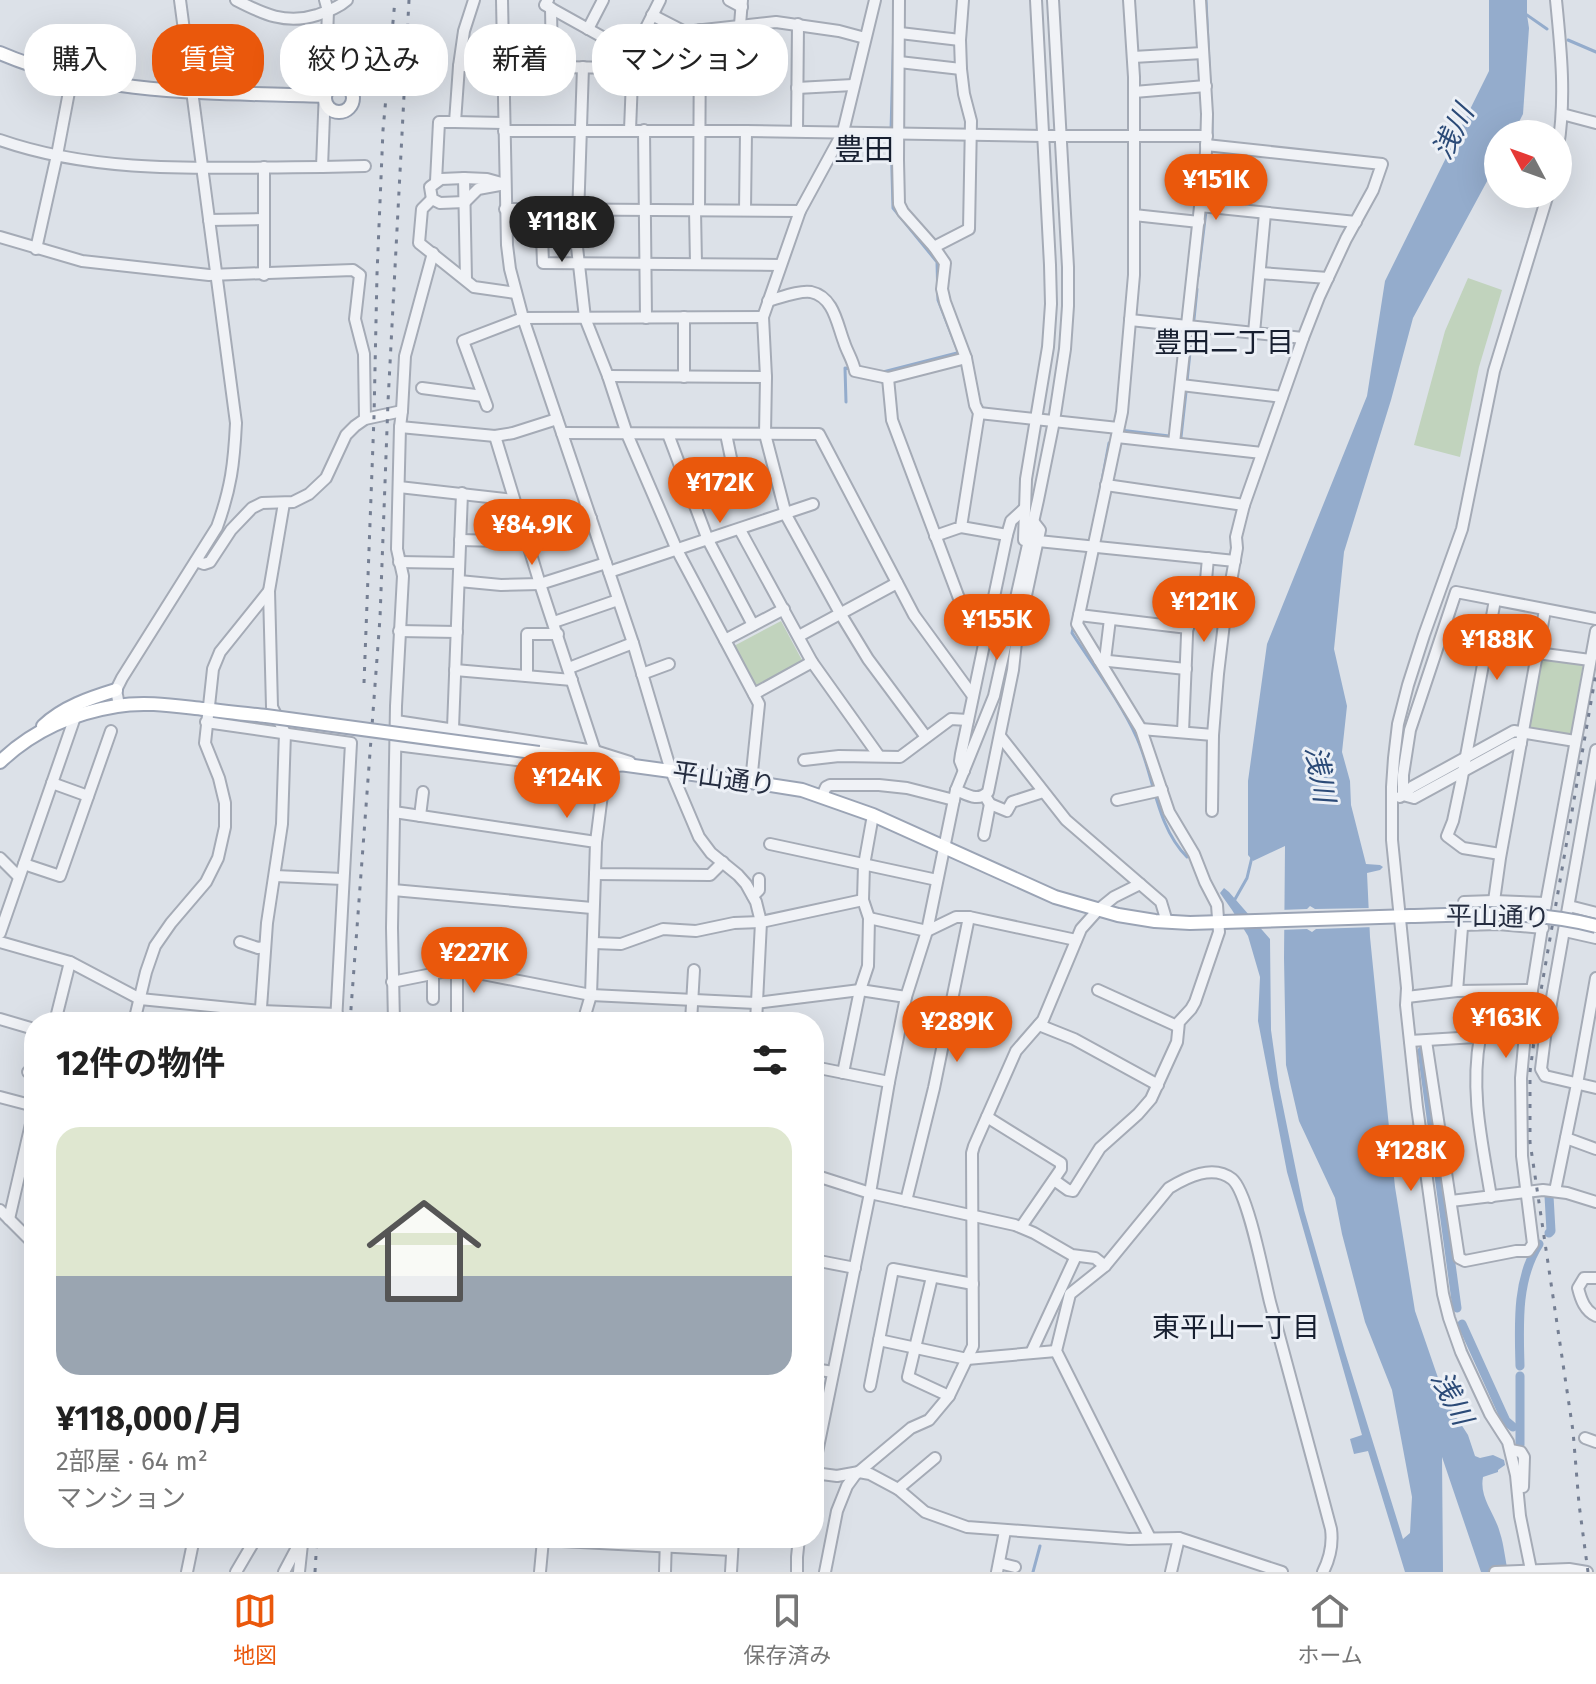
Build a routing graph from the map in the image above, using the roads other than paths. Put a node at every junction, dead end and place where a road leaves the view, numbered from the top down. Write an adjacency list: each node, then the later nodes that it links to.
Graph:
1 (180, 0): 21 (street)
2 (236, 0): 19 (street)
3 (347, 0): 19 (street)
4 (474, 0): 39 (street)
5 (502, 0): 22 (street)
6 (603, 0): 29 (street)
7 (660, 0): 20 (street)
8 (729, 0): 18 (street)
9 (875, 0): 32 (street)
10 (899, 0): 31 (street)
11 (963, 0): 33 (street)
12 (1036, 0): 69 (street)
13 (1053, 0): 70 (street)
14 (1129, 0): 36 (street)
15 (1200, 0): 35 (street)
16 (1556, 0): 55 (street)
17 (550, 4): 23 (street); 29 (street)
18 (742, 4): 26 (street)
19 (327, 6)
20 (652, 15): 24 (street); 25 (street)
21 (183, 24)
22 (503, 24)
23 (551, 24)
24 (648, 24)
25 (669, 24)
26 (740, 24)
27 (752, 24): 28 (street)
28 (798, 24): 32 (street); 47 (street)
29 (588, 29): 30 (street)
30 (592, 31)
31 (900, 33): 33 (street); 38 (street)
32 (865, 38): 45 (street)
33 (960, 40): 44 (street)
34 (0, 53): 37 (main road)
35 (1203, 53): 36 (street); 46 (street)
36 (1133, 57): 48 (street)
37 (24, 62)
38 (899, 62): 44 (street); 67 (street)
39 (459, 66): 40 (street); 57 (street)
40 (464, 66)
41 (576, 67): 42 (street)
42 (583, 67): 43 (street); 60 (street)
43 (592, 67)
44 (961, 69): 68 (street)
45 (853, 85): 47 (street); 66 (street)
46 (1206, 86): 48 (street); 73 (street)
47 (797, 88): 65 (street)
48 (1134, 92): 71 (street)
49 (68, 96): 74 (street)
50 (193, 96): 78 (street)
51 (325, 96): 77 (street)
52 (503, 96): 59 (street)
53 (631, 96): 61 (street)
54 (700, 96): 63 (street)
55 (1562, 114): 56 (street); 58 (street)
56 (1561, 120)
57 (455, 122): 59 (street); 80 (street)
58 (1596, 123)
59 (504, 127): 60 (street); 81 (street)
60 (580, 130): 61 (street); 88 (street)
61 (630, 130): 62 (street)
62 (644, 130): 63 (street); 89 (street)
63 (700, 131): 64 (street); 90 (street)
64 (746, 131): 65 (street); 91 (street)
65 (797, 131): 66 (street)
66 (843, 132): 67 (street); 92 (street)
67 (897, 133): 68 (street); 100 (street)
68 (971, 135): 69 (street); 100 (street)
69 (1043, 136): 70 (street); 135 (street)
70 (1060, 136): 71 (street); 136 (street)
71 (1138, 136): 73 (street); 94 (street)
72 (0, 140): 74 (street)
73 (1206, 141): 84 (street); 98 (street)
74 (57, 155): 78 (street); 101 (street)
75 (365, 166): 77 (street)
76 (264, 167): 77 (street); 78 (street); 95 (street)
77 (322, 167)
78 (203, 168): 96 (street)
79 (464, 178): 80 (street); 81 (street); 83 (street)
80 (436, 181): 82 (street)
81 (505, 184): 83 (street); 86 (street)
82 (432, 199): 83 (street); 102 (street)
83 (465, 202): 111 (street)
84 (1200, 206): 93 (street); 97 (street)
85 (1544, 208): 256 (street)
86 (505, 209): 87 (street); 112 (street)
87 (541, 209): 88 (street); 103 (street)
88 (579, 209): 89 (street); 103 (street)
89 (645, 210): 90 (street); 104 (street)
90 (697, 210): 91 (street); 105 (street)
91 (745, 210): 92 (street)
92 (800, 211): 106 (street)
93 (1265, 213): 98 (street); 107 (street)
94 (1134, 215): 97 (street); 119 (street)
95 (264, 219): 96 (street); 108 (street)
96 (209, 220): 109 (street)
97 (1199, 222): 120 (street)
98 (1356, 222): 110 (street)
99 (0, 237): 101 (street)
100 (934, 247): 123 (street)
101 (36, 249): 109 (street)
102 (433, 253): 111 (street); 131 (street)
103 (579, 263): 104 (street); 117 (street)
104 (646, 264): 105 (street); 118 (street)
105 (696, 264): 106 (street)
106 (780, 265): 113 (street)
107 (1260, 273): 110 (street); 121 (street)
108 (264, 275): 109 (street); 133 (street)
109 (216, 276): 170 (street)
110 (1328, 278): 122 (street)
111 (466, 280): 112 (street)
112 (516, 293): 116 (street)
113 (768, 301): 115 (street); 127 (street)
114 (684, 317): 115 (street); 118 (street); 125 (street)
115 (763, 317): 126 (street)
116 (523, 318): 117 (street); 129 (street); 134 (street)
117 (585, 318): 118 (street); 124 (street)
118 (646, 318)
119 (1130, 320): 120 (street); 138 (street)
120 (1187, 326): 121 (street); 128 (street)
121 (1254, 333): 122 (street)
122 (1303, 338): 130 (street)
123 (966, 358): 127 (street); 132 (street)
124 (608, 376): 125 (street); 140 (street)
125 (684, 377): 126 (street)
126 (766, 377): 143 (street)
127 (888, 378): 162 (street)
128 (1181, 385): 130 (street); 145 (street)
129 (422, 388)
130 (1282, 397): 146 (street)
131 (402, 411): 133 (street); 137 (street)
132 (979, 413): 135 (street); 159 (street)
133 (365, 419): 152 (street)
134 (557, 419): 139 (street); 144 (street)
135 (1037, 419): 136 (street); 155 (street)
136 (1054, 421): 138 (street); 158 (street)
137 (400, 427): 144 (street); 149 (street)
138 (1117, 432): 145 (street); 148 (street)
139 (562, 433): 140 (street); 157 (street)
140 (627, 434): 141 (street); 168 (street)
141 (668, 434): 142 (street); 165 (street)
142 (726, 434): 143 (street); 147 (street)
143 (765, 434): 156 (street); 177 (street)
144 (495, 436): 151 (street)
145 (1174, 443): 146 (street)
146 (1262, 453): 154 (street)
147 (732, 463)
148 (1106, 485): 154 (street); 167 (street)
149 (399, 487): 150 (street); 172 (street)
150 (462, 493): 151 (street); 164 (street)
151 (514, 500): 163 (street)
152 (284, 503): 170 (street); 179 (street)
153 (813, 504): 156 (street)
154 (1244, 505): 171 (street)
155 (1025, 508): 161 (street); 174 (street)
156 (786, 515): 160 (street); 184 (street)
157 (591, 518): 163 (street); 175 (street)
158 (1033, 521): 166 (street); 174 (street)
159 (961, 527): 161 (street); 162 (street)
160 (740, 530): 165 (street); 182 (street)
161 (1007, 535): 189 (street)
162 (935, 536): 189 (street)
163 (527, 539): 164 (street); 178 (street)
164 (460, 540): 173 (street)
165 (708, 540): 168 (street); 190 (street)
166 (1038, 541): 167 (street); 225 (street)
167 (1090, 545): 169 (street); 187 (street)
168 (677, 550): 175 (street); 197 (street)
169 (1208, 558): 171 (street); 191 (street)
170 (196, 561): 210 (street)
171 (1235, 561): 224 (street)
172 (399, 562): 173 (street); 192 (street)
173 (459, 563): 176 (street)
174 (1023, 566): 242 (street)
175 (607, 567): 178 (street); 180 (street)
176 (459, 581): 178 (street); 194 (street)
177 (897, 583): 184 (street); 212 (street)
178 (540, 584): 188 (street)
179 (269, 591): 214 (street); 222 (street)
180 (618, 600): 188 (street); 198 (street)
181 (1495, 600): 183 (street); 235 (street); 250 (street)
182 (784, 609): 190 (street); 196 (street)
183 (1545, 610): 186 (street); 199 (street)
184 (840, 613): 196 (street); 226 (street)
185 (1110, 619): 187 (street); 191 (street); 200 (street)
186 (1596, 619)
187 (1078, 620): 200 (street)
188 (554, 622): 195 (street)
189 (989, 622): 212 (street)
190 (753, 625): 197 (street)
191 (1188, 628): 205 (street)
192 (399, 631): 194 (street); 217 (street)
193 (1596, 631): 201 (street)
194 (457, 632): 206 (street)
195 (558, 634): 204 (street); 208 (street)
196 (799, 636): 202 (street)
197 (725, 640): 211 (street)
198 (633, 643): 204 (street); 207 (street)
199 (1537, 653): 201 (street); 227 (street)
200 (1102, 660): 205 (street); 219 (street)
201 (1590, 660): 229 (street)
202 (812, 662): 211 (street); 233 (street)
203 (669, 664): 207 (street)
204 (569, 668): 209 (street)
205 (1186, 669): 221 (street)
206 (455, 670): 208 (street); 218 (street)
207 (642, 674): 241 (street)
208 (527, 676): 209 (street)
209 (572, 680): 232 (street)
210 (116, 690): 213 (street); 223 (main road)
211 (754, 694): 244 (street)
212 (973, 696): 216 (street)
213 (119, 705): 214 (main road, 平山通り); 215 (main road, 平山通り)
214 (207, 716): 222 (street); 238 (main road, 平山通り, bridge); 317 (street)
215 (75, 717): 223 (main road, 平山通り); 245 (street)
216 (968, 720): 226 (street); 242 (street)
217 (396, 721): 218 (street); 230 (street)
218 (453, 728): 228 (street)
219 (1141, 729): 221 (street); 246 (street)
220 (111, 731): 251 (street)
221 (1183, 732): 224 (street)
222 (285, 733): 271 (street); 273 (street)
223 (35, 734): 237 (main road, 平山通り)
224 (1213, 735): 257 (street)
225 (1000, 736): 248 (street); 254 (street)
226 (926, 737): 233 (street)
227 (1522, 738): 229 (street); 235 (street); 243 (street); 265 (street)
228 (512, 739): 232 (street); 234 (street)
229 (1575, 741): 281 (street)
230 (396, 745): 234 (street); 258 (street)
231 (1596, 750): 253 (street)
232 (595, 751): 239 (street)
233 (879, 756): 236 (street)
234 (510, 758): 240 (street)
235 (1466, 758): 243 (street); 250 (street)
236 (804, 760)
237 (0, 762)
238 (625, 765): 239 (main road, 平山通り); 240 (street)
239 (642, 767): 241 (main road, 平山通り)
240 (605, 771): 262 (street)
241 (671, 771): 244 (main road, 平山通り); 267 (street)
242 (964, 771): 249 (street)
243 (1463, 771): 250 (street); 265 (street)
244 (751, 782): 252 (main road, 平山通り)
245 (52, 783): 251 (street); 268 (street)
246 (1157, 791): 255 (street); 291 (street)
247 (423, 792): 260 (street)
248 (1043, 792): 254 (street); 276 (street)
249 (955, 795): 252 (street); 254 (street); 264 (street)
250 (1403, 795): 256 (street)
251 (88, 796): 268 (street)
252 (822, 796): 259 (main road, 平山通り)
253 (1592, 798): 282 (street)
254 (988, 800): 261 (street)
255 (1117, 800)
256 (1392, 801): 286 (street)
257 (1212, 811)
258 (394, 812): 260 (street); 277 (street)
259 (873, 815): 264 (main road, 平山通り); 269 (street)
260 (420, 816): 262 (street)
261 (984, 835)
262 (596, 842): 270 (street)
263 (770, 844): 269 (street)
264 (943, 848): 275 (street); 284 (main road, 平山通り)
265 (1500, 854): 280 (street)
266 (0, 858): 272 (street)
267 (723, 862): 270 (street); 278 (street)
268 (24, 864): 272 (street)
269 (864, 865): 275 (street); 279 (street)
270 (595, 874): 283 (street)
271 (275, 876): 273 (street); 303 (street)
272 (19, 877): 297 (street)
273 (343, 879): 325 (street)
274 (759, 879): 278 (street)
275 (937, 880): 295 (street)
276 (1140, 884): 284 (street); 290 (street)
277 (393, 890): 283 (street); 309 (street)
278 (753, 896): 289 (street)
279 (863, 900): 288 (street); 289 (street)
280 (1494, 901): 281 (street); 292 (street)
281 (1546, 903): 294 (street)
282 (1569, 906): 285 (street); 296 (street)
283 (592, 908): 302 (street)
284 (1098, 910): 290 (main road, 平山通り); 299 (street)
285 (1596, 913)
286 (1401, 916): 291 (main road, 平山通り); 293 (main road, 平山通り, bridge); 316 (street)
287 (969, 917): 295 (street); 299 (street); 357 (street)
288 (869, 918): 295 (street); 310 (street)
289 (761, 922): 302 (street); 320 (street)
290 (1167, 922): 291 (main road, 平山通り)
291 (1225, 922): 334 (street)
292 (1463, 925): 294 (street); 313 (street)
293 (1596, 926)
294 (1543, 928): 312 (street)
295 (927, 931): 315 (street)
296 (1565, 931): 298 (street); 342 (street)
297 (0, 933)
298 (1596, 938)
299 (1076, 940): 332 (street)
300 (0, 942): 304 (street)
301 (240, 942): 303 (street)
302 (594, 943): 314 (street)
303 (265, 947): 324 (street)
304 (70, 962): 317 (street); 321 (street)
305 (457, 969): 307 (street); 314 (street); 327 (street)
306 (694, 970): 319 (street)
307 (433, 974): 309 (street); 318 (street)
308 (1596, 978): 342 (street)
309 (392, 982): 326 (street)
310 (860, 990): 315 (street); 320 (street); 340 (street)
311 (1098, 990): 334 (street)
312 (1532, 990): 313 (street); 335 (street)
313 (1457, 991): 316 (street)
314 (591, 995): 319 (street); 328 (street)
315 (906, 997): 341 (street)
316 (1407, 997): 337 (street)
317 (140, 999): 322 (street); 323 (street)
318 (433, 999)
319 (691, 1000): 320 (street); 329 (street)
320 (756, 1003): 330 (street)
321 (58, 1012)
322 (137, 1012)
323 (233, 1012)
324 (261, 1012)
325 (336, 1012)
326 (394, 1012)
327 (457, 1012)
328 (586, 1012)
329 (691, 1012)
330 (756, 1012)
331 (0, 1019): 333 (street)
332 (1039, 1025): 343 (street); 347 (street)
333 (24, 1026)
334 (1177, 1026): 343 (street)
335 (1525, 1034): 336 (street); 354 (street)
336 (1480, 1037): 338 (street); 356 (street)
337 (1410, 1041): 338 (street); 385 (street)
338 (1426, 1041): 358 (street)
339 (824, 1069): 340 (street)
340 (843, 1073): 341 (street)
341 (889, 1082): 355 (street)
342 (1577, 1084): 344 (street); 348 (street)
343 (1158, 1085): 352 (street)
344 (1596, 1088)
345 (0, 1097): 346 (street)
346 (24, 1105)
347 (987, 1117): 352 (street); 361 (street)
348 (1566, 1138): 349 (street); 353 (street)
349 (1596, 1149)
350 (24, 1152): 362 (street)
351 (824, 1178): 355 (street)
352 (1054, 1180): 363 (street)
353 (1555, 1191): 354 (street); 359 (street)
354 (1526, 1192): 356 (street); 358 (street)
355 (870, 1193): 357 (street); 368 (street)
356 (1491, 1197): 358 (street)
357 (906, 1201): 361 (street)
358 (1451, 1201)
359 (1596, 1202)
360 (0, 1210): 362 (street)
361 (972, 1216): 363 (street); 371 (street)
362 (9, 1219): 364 (street)
363 (1021, 1227): 365 (street)
364 (24, 1234)
365 (1076, 1256): 367 (street); 376 (street)
366 (824, 1262): 368 (street)
367 (1105, 1266): 375 (street); 417 (street)
368 (855, 1268): 379 (street)
369 (932, 1277): 371 (street); 373 (street); 374 (street)
370 (1596, 1278): 372 (street)
371 (973, 1284): 377 (street)
372 (1596, 1316)
373 (879, 1340): 374 (street); 380 (street)
374 (916, 1347): 377 (street); 381 (street)
375 (1056, 1351): 376 (street); 392 (street)
376 (1031, 1353): 377 (street)
377 (967, 1359): 381 (street)
378 (824, 1371): 379 (street)
379 (833, 1372): 382 (street)
380 (870, 1386)
381 (949, 1396): 388 (street)
382 (824, 1417)
383 (1585, 1438): 384 (street)
384 (1596, 1442)
385 (1511, 1450): 390 (street); 405 (street)
386 (935, 1458): 389 (street)
387 (824, 1470): 388 (street)
388 (859, 1472): 389 (street); 414 (street)
389 (898, 1489): 391 (street)
390 (1526, 1518)
391 (1005, 1531): 392 (street); 404 (street)
392 (1150, 1538): 393 (street)
393 (1179, 1538): 415 (street); 416 (street)
394 (192, 1548): 406 (street)
395 (250, 1548): 407 (street)
396 (297, 1548): 408 (street)
397 (302, 1548): 409 (street)
398 (542, 1548): 410 (street)
399 (666, 1548): 411 (street)
400 (716, 1548): 402 (street)
401 (798, 1548): 413 (street)
402 (732, 1550): 412 (street)
403 (1015, 1567): 404 (street)
404 (998, 1568)
405 (1531, 1570): 418 (street); 419 (street)
406 (187, 1572)
407 (236, 1572)
408 (284, 1572)
409 (299, 1572)
410 (540, 1572)
411 (665, 1572)
412 (731, 1572)
413 (797, 1572)
414 (825, 1572)
415 (1171, 1572)
416 (1282, 1572)
417 (1323, 1572)
418 (1495, 1572)
419 (1587, 1572)

